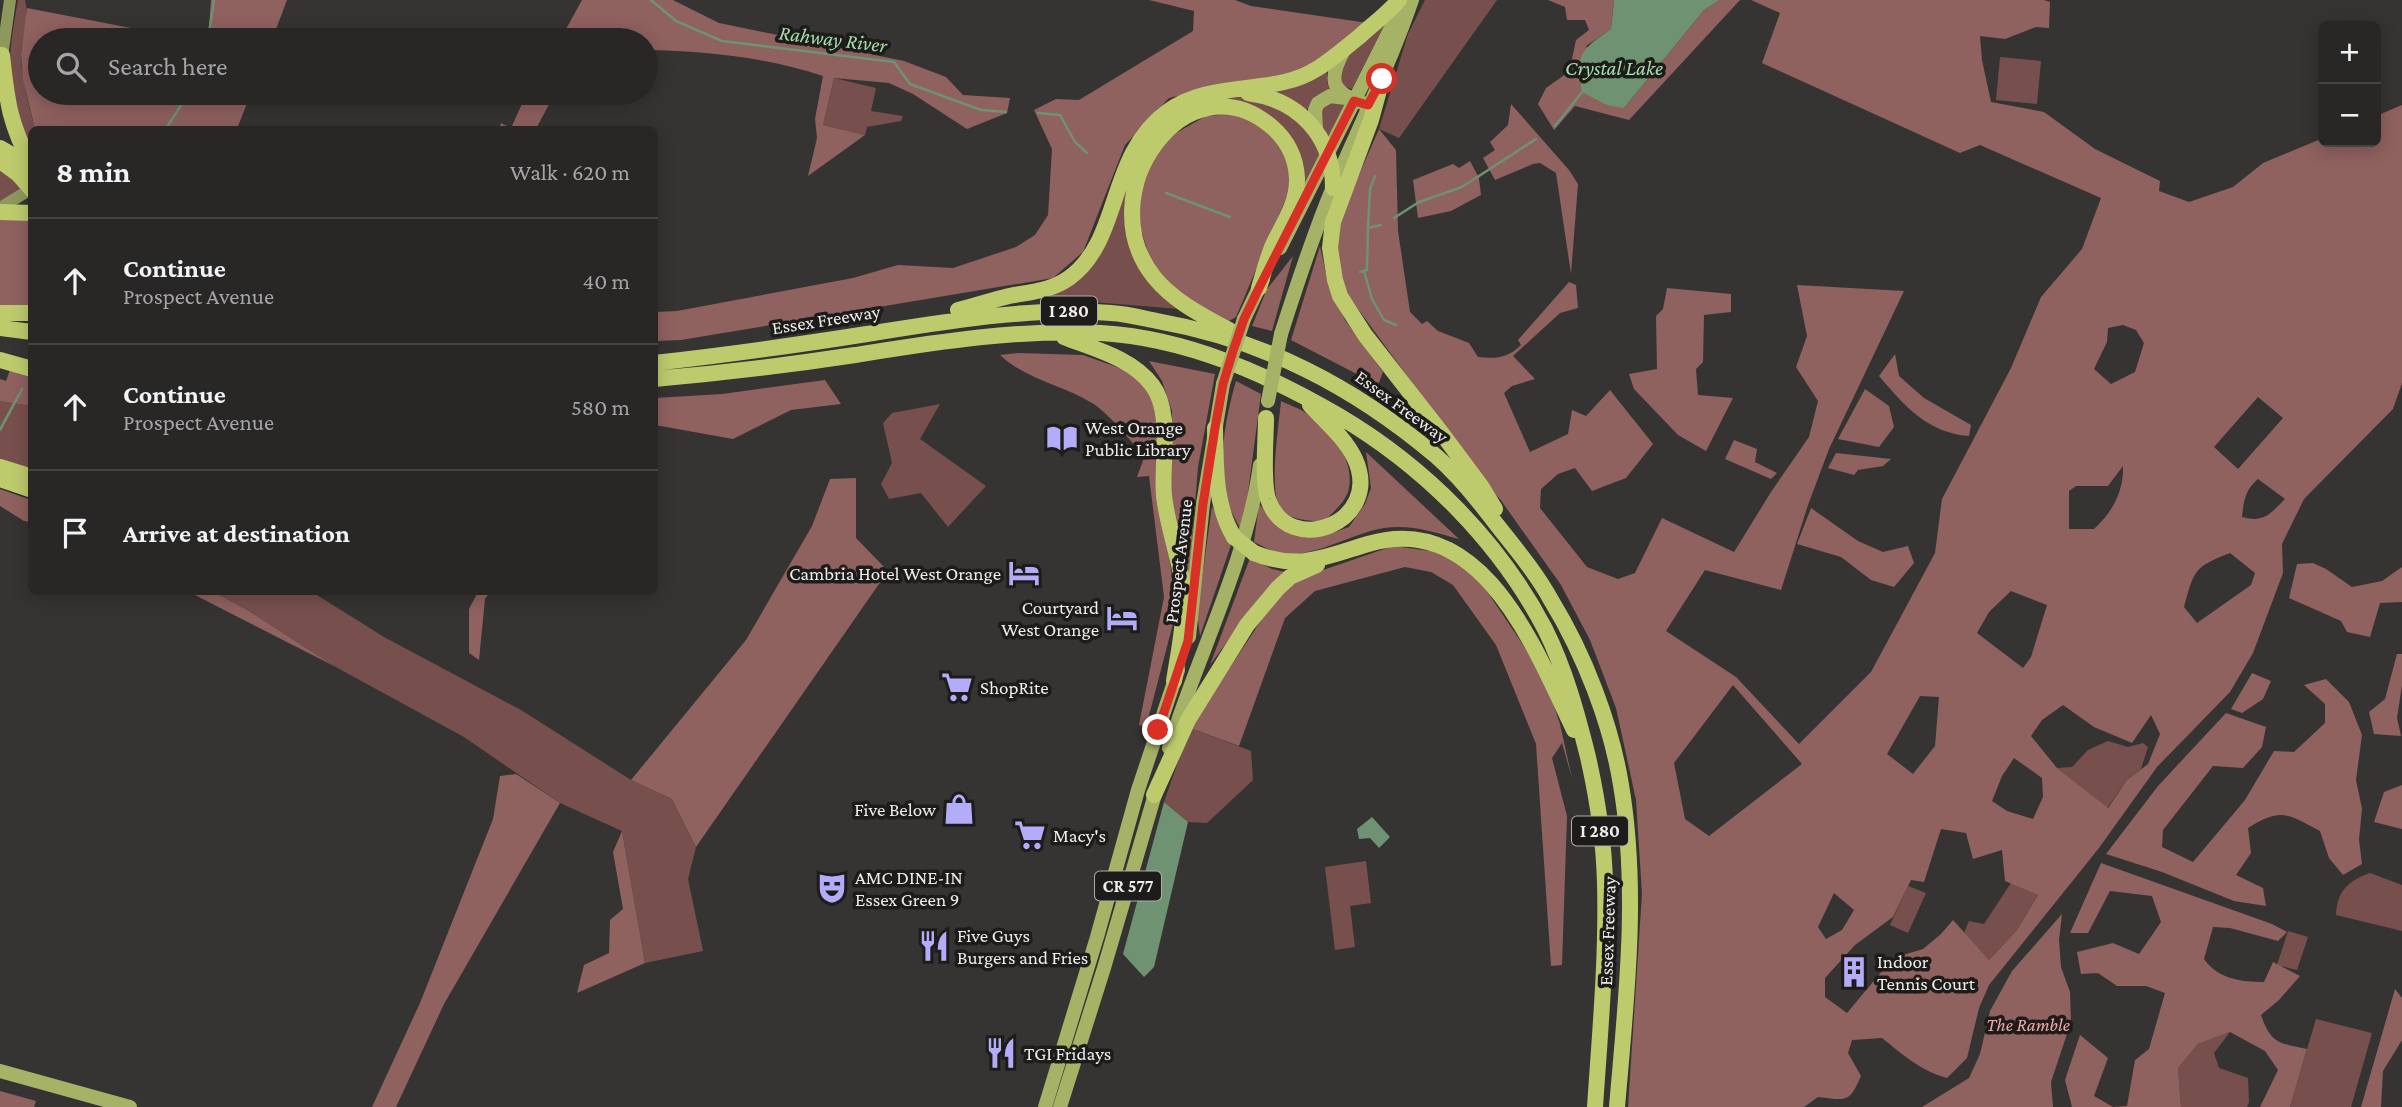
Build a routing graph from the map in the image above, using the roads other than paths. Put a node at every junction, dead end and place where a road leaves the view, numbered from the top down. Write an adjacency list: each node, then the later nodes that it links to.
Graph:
1 (10, 0): 6 (main road)
2 (1399, 0): 5 (highway)
3 (1406, 0): 9 (main road, Prospect Avenue / CR 577)
4 (1412, 0): 7 (main road, Prospect Avenue / CR 577)
5 (1343, 50): 8 (highway); 9 (main road)
6 (1, 63): 14 (highway)
7 (1382, 79): 9 (main road, Prospect Avenue / CR 577); 43 (highway)
8 (1223, 91): 10 (highway); 27 (highway)
9 (1361, 103): 10 (main road); 12 (main road, Prospect Avenue / CR 577); 18 (main road, Prospect Avenue / CR 577)
10 (1316, 130): 12 (highway)
11 (0, 148): 15 (highway)
12 (1328, 152): 18 (highway); 21 (main road, Prospect Avenue / CR 577)
13 (0, 161): 16 (highway)
14 (28, 168)
15 (28, 173)
16 (28, 176)
17 (28, 182): 19 (main road)
18 (1333, 188): 36 (main road, Prospect Avenue / CR 577, bridge)
19 (0, 210): 20 (highway)
20 (28, 213)
21 (1259, 288): 28 (highway); 37 (main road, Prospect Avenue / CR 577, bridge)
22 (0, 313): 23 (highway)
23 (28, 313)
24 (0, 328): 25 (highway)
25 (28, 332)
26 (1051, 332): 34 (highway, Essex Freeway / I 280); 35 (highway, Essex Freeway / I 280); 44 (highway)
27 (876, 333): 28 (highway, Essex Freeway / I 280); 32 (highway, Essex Freeway / I 280)
28 (1259, 348): 43 (highway, Essex Freeway / I 280)
29 (0, 354): 30 (highway)
30 (28, 358)
31 (0, 360): 33 (highway)
32 (658, 363)
33 (28, 368)
34 (658, 379)
35 (1299, 393): 36 (highway); 45 (highway, Essex Freeway / I 280)
36 (1266, 418): 46 (main road, Prospect Avenue / CR 577)
37 (1215, 428): 42 (highway, bridge); 44 (main road, Prospect Avenue / CR 577)
38 (0, 467): 39 (highway)
39 (28, 476)
40 (0, 480): 41 (highway)
41 (28, 489)
42 (1352, 549): 45 (highway); 46 (highway)
43 (1524, 560): 52 (highway, Essex Freeway / I 280)
44 (1174, 681): 49 (main road, Prospect Avenue / CR 577)
45 (1588, 757): 51 (highway, Essex Freeway / I 280)
46 (1154, 795): 50 (main road, Prospect Avenue / CR 577)
47 (0, 1071): 48 (main road)
48 (130, 1107)
49 (1045, 1107)
50 (1060, 1107)
51 (1595, 1107)
52 (1617, 1107)

